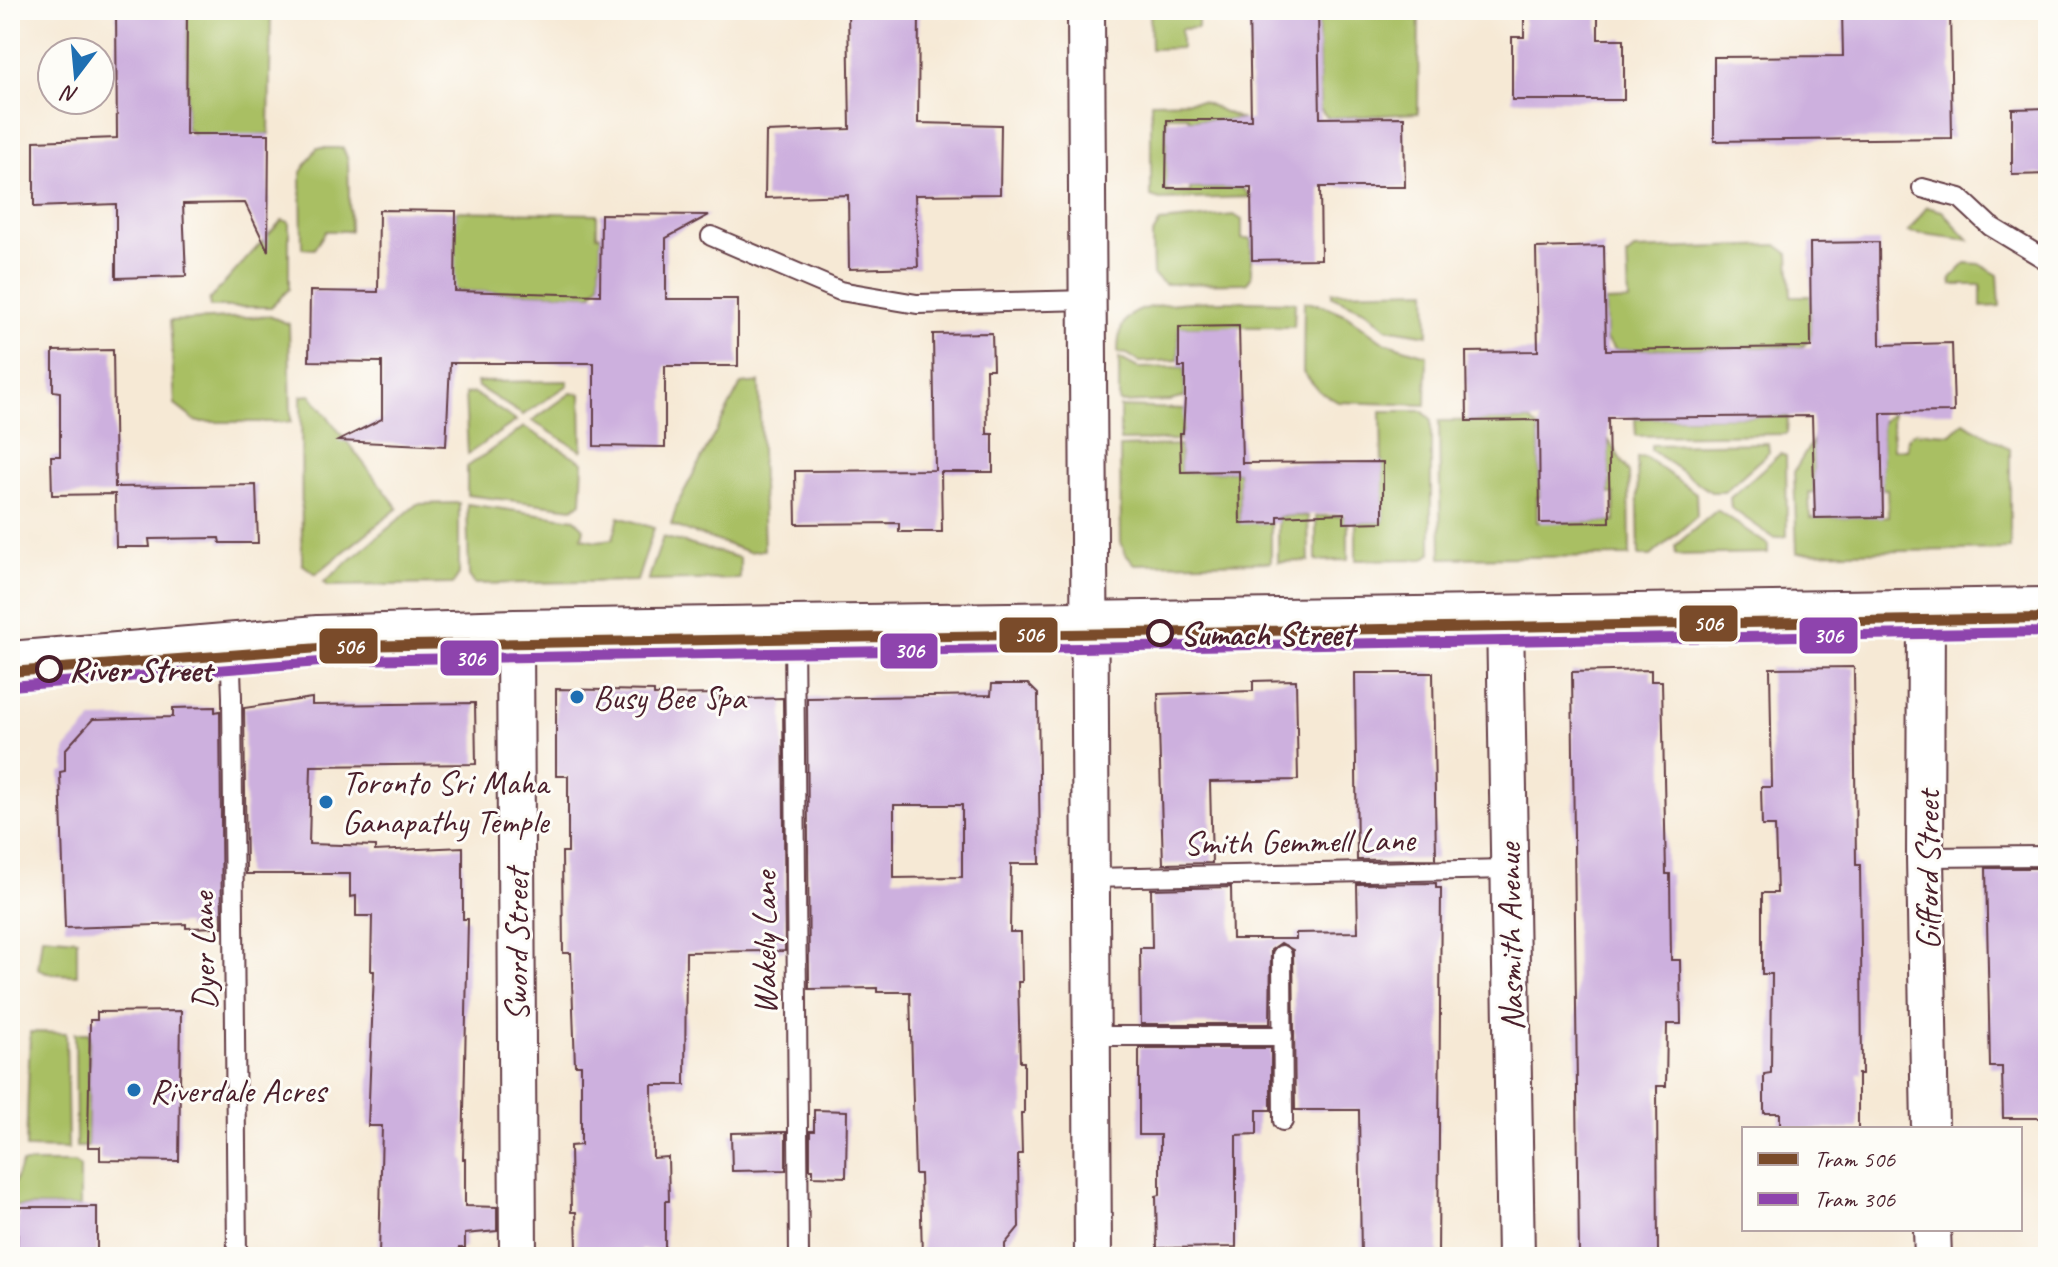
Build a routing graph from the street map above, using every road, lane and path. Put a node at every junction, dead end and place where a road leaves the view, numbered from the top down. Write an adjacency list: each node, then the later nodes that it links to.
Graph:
1 (1086, 10): 5 (street)
2 (1922, 188): 4 (lane)
3 (711, 236): 5 (lane)
4 (2048, 261)
5 (1089, 300): 9 (street)
6 (2048, 610): 7 (main road)
7 (1926, 611): 8 (main road); 15 (street, Gifford Street)
8 (1505, 617): 9 (main road); 16 (street, Nasmith Avenue)
9 (1090, 624): 10 (main road); 17 (street)
10 (794, 628): 11 (main road); 26 (lane, Wakely Lane)
11 (515, 632): 12 (main road); 25 (street, Sword Street)
12 (230, 644): 13 (main road); 24 (lane, Dyer Lane)
13 (10, 664)
14 (2048, 856): 15 (lane)
15 (1925, 857): 22 (street, Gifford Street)
16 (1508, 869): 17 (lane, Smith Gemmell Lane); 28 (street, Nasmith Avenue)
17 (1091, 878): 19 (street)
18 (1282, 955): 20 (lane)
19 (1092, 1036): 20 (lane); 27 (street)
20 (1283, 1036): 21 (lane)
21 (1283, 1121)
22 (1930, 1127)
23 (1932, 1231): 29 (street)
24 (237, 1257)
25 (518, 1257)
26 (799, 1257)
27 (1093, 1257)
28 (1516, 1257)
29 (1933, 1257)

